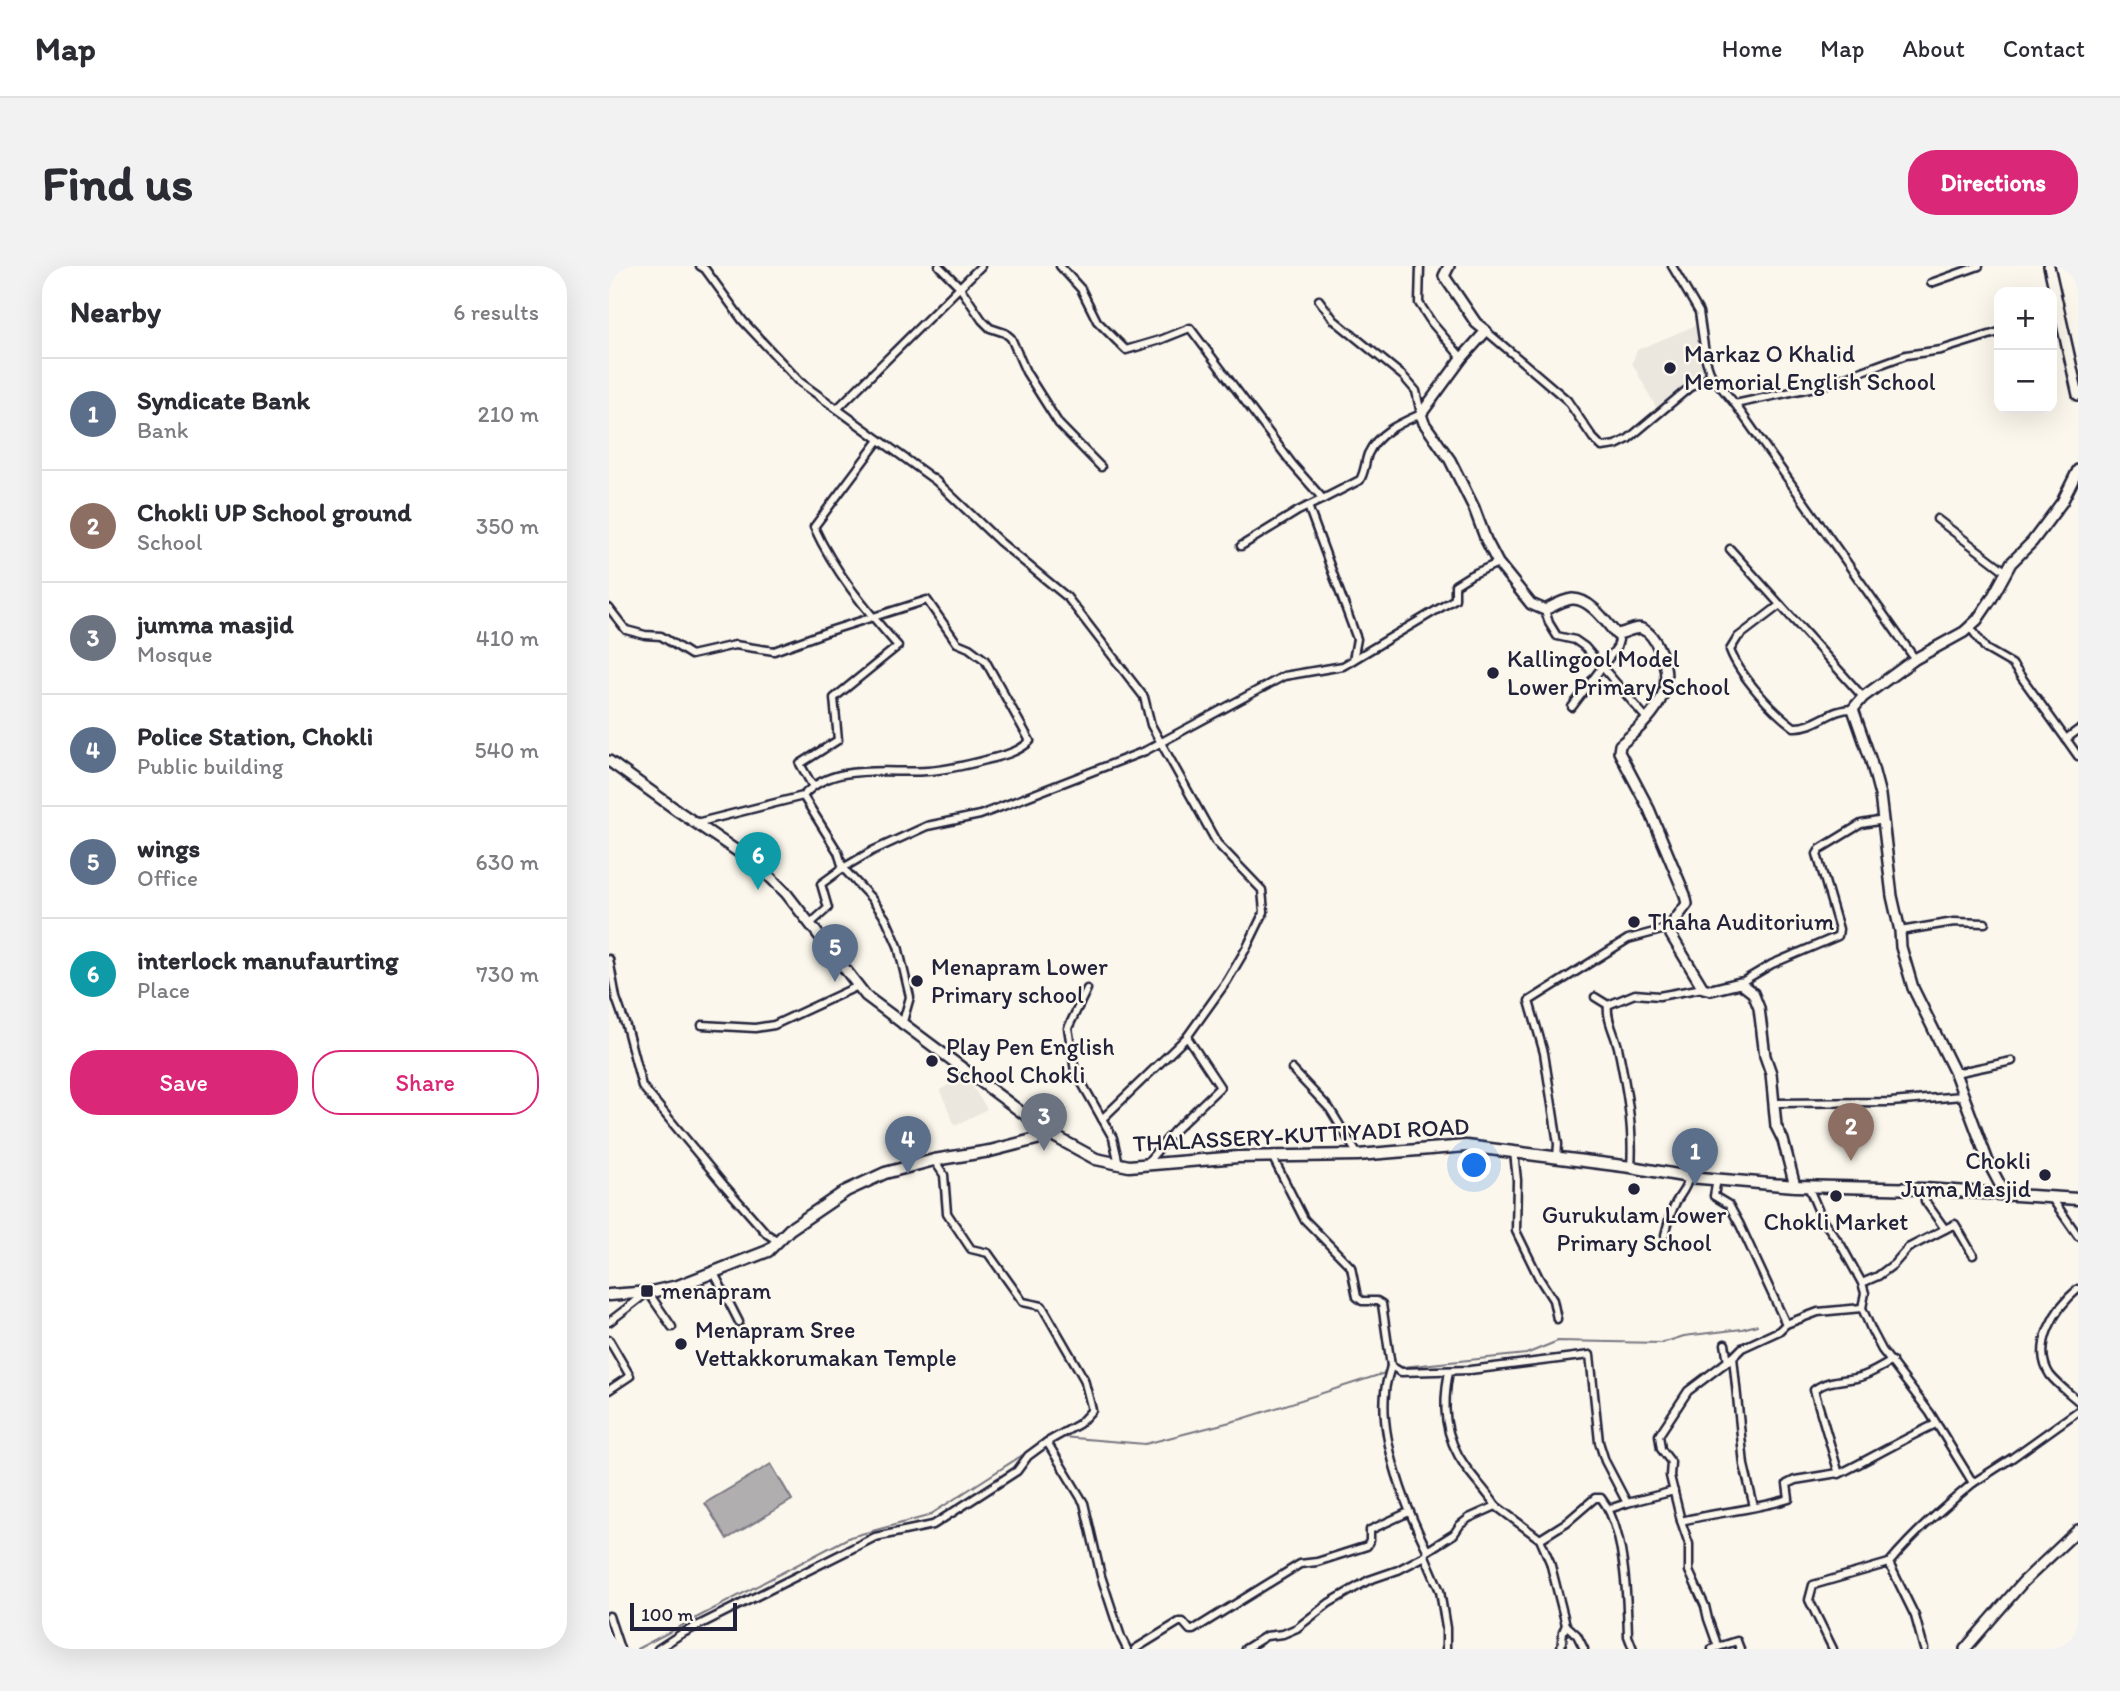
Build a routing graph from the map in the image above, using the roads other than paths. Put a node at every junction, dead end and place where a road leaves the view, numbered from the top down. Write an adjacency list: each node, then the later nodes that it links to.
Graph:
1 (700, 266): 21 (street)
2 (939, 266): 11 (street)
3 (981, 266): 11 (street)
4 (1060, 266): 26 (street)
5 (1420, 266): 17 (street)
6 (1449, 266): 15 (main road)
7 (1672, 266): 18 (street)
8 (1979, 266): 10 (street)
9 (2049, 266): 12 (main road)
10 (1931, 283)
11 (960, 286): 21 (street); 24 (street)
12 (2052, 287)
13 (1319, 300): 22 (street)
14 (2057, 320): 19 (main road)
15 (1486, 331): 17 (main road); 18 (street)
16 (1994, 334): 20 (street)
17 (1462, 358): 22 (main road)
18 (1711, 376): 20 (street)
19 (2078, 395)
20 (1735, 404): 41 (street)
21 (837, 409): 23 (street)
22 (1421, 414): 26 (street); 31 (main road)
23 (879, 440): 36 (street); 50 (street)
24 (1101, 467)
25 (2078, 470): 32 (main road)
26 (1323, 499): 27 (street)
27 (1308, 506): 29 (street); 42 (street)
28 (1937, 519): 32 (street)
29 (1241, 546)
30 (1730, 549): 33 (street)
31 (1498, 563): 35 (main road); 42 (street)
32 (2005, 571): 37 (main road)
33 (1780, 605): 40 (street); 44 (street)
34 (609, 608): 36 (street)
35 (1545, 610): 38 (main road); 43 (street)
36 (872, 617): 53 (street); 53 (street)
37 (1970, 626): 41 (main road); 49 (street)
38 (1616, 634): 43 (street); 47 (main road)
39 (1724, 639): 40 (street)
40 (1732, 656): 46 (street)
41 (1915, 659): 44 (main road)
42 (1353, 660): 50 (street)
43 (1602, 666): 45 (street); 47 (street)
44 (1863, 697): 46 (main road)
45 (1572, 707)
46 (1853, 709): 55 (main road)
47 (1648, 720): 60 (main road)
48 (2078, 730): 49 (street)
49 (2066, 739): 51 (street)
50 (1160, 742): 57 (street); 71 (street)
51 (2078, 756)
52 (609, 761): 56 (main road)
53 (812, 785): 54 (street)
54 (803, 796): 56 (street); 57 (street)
55 (1884, 820): 61 (main road); 63 (street)
56 (697, 824): 59 (main road)
57 (843, 868): 59 (street); 70 (street)
58 (1985, 923): 61 (street)
59 (810, 924): 64 (main road)
60 (1669, 928): 65 (main road); 82 (street)
61 (1900, 931): 74 (main road)
62 (609, 959): 98 (street)
63 (1740, 983): 65 (main road); 76 (main road)
64 (858, 986): 69 (street); 70 (main road)
65 (1703, 988): 68 (street)
66 (1087, 989): 77 (street)
67 (1595, 997): 68 (street)
68 (1608, 1005): 86 (street)
69 (702, 1024)
70 (902, 1025): 78 (main road)
71 (1187, 1037): 77 (street); 85 (street)
72 (2013, 1061): 74 (street)
73 (1292, 1069): 80 (street)
74 (1955, 1073): 75 (main road)
75 (1962, 1096): 76 (street); 92 (main road)
76 (1774, 1103): 89 (main road)
77 (1102, 1119): 84 (street)
78 (1052, 1135): 83 (main road); 84 (main road, THALASSERY-KUTTIYADI ROAD)
79 (1514, 1152): 80 (main road, THALASSERY-KUTTIYADI ROAD); 82 (main road, THALASSERY-KUTTIYADI ROAD); 106 (street)
80 (1358, 1155): 81 (main road, THALASSERY-KUTTIYADI ROAD)
81 (1272, 1156): 85 (main road, THALASSERY-KUTTIYADI ROAD); 115 (street)
82 (1557, 1157): 86 (main road, THALASSERY-KUTTIYADI ROAD)
83 (934, 1160): 98 (main road); 121 (street)
84 (1119, 1164): 85 (main road, THALASSERY-KUTTIYADI ROAD)
85 (1145, 1165)
86 (1631, 1167): 87 (main road, THALASSERY-KUTTIYADI ROAD)
87 (1689, 1177): 88 (main road, THALASSERY-KUTTIYADI ROAD); 96 (street)
88 (1717, 1179): 89 (main road, THALASSERY-KUTTIYADI ROAD); 109 (street)
89 (1795, 1186): 90 (main road, THALASSERY-KUTTIYADI ROAD)
90 (1808, 1186): 91 (main road, THALASSERY-KUTTIYADI ROAD); 101 (street)
91 (1924, 1189): 92 (main road, THALASSERY-KUTTIYADI ROAD); 95 (street)
92 (2006, 1196): 93 (main road, THALASSERY-KUTTIYADI ROAD)
93 (2051, 1197): 94 (main road, THALASSERY-KUTTIYADI ROAD); 97 (street)
94 (2078, 1199)
95 (1945, 1229): 99 (street); 101 (street)
96 (1665, 1236)
97 (2078, 1236)
98 (778, 1241): 100 (main road)
99 (1973, 1255)
100 (713, 1271): 103 (main road); 108 (street)
101 (1862, 1283): 105 (street)
102 (2078, 1289): 118 (street)
103 (648, 1292): 104 (main road); 107 (street); 110 (street)
104 (609, 1295)
105 (1862, 1308): 109 (street); 114 (street)
106 (1557, 1319)
107 (609, 1322)
108 (739, 1322)
109 (1786, 1324): 113 (street)
110 (672, 1327)
111 (609, 1340): 117 (street)
112 (1725, 1344): 113 (street)
113 (1731, 1359): 124 (street); 127 (street)
114 (1892, 1361): 120 (street); 122 (street)
115 (1391, 1366): 116 (street); 129 (street)
116 (1449, 1371): 125 (street); 126 (street)
117 (609, 1390)
118 (2078, 1401)
119 (2078, 1411): 123 (street)
120 (1936, 1424): 122 (street); 123 (street)
121 (1049, 1441): 139 (street); 140 (street)
122 (1838, 1473): 127 (street)
123 (1973, 1483): 134 (street)
124 (1674, 1491): 125 (street); 130 (street)
125 (1627, 1503): 128 (street)
126 (1496, 1506): 132 (street); 133 (street)
127 (1754, 1507): 130 (street)
128 (1609, 1509): 132 (street); 146 (street)
129 (1409, 1512): 133 (street); 141 (street)
130 (1681, 1521): 137 (street)
131 (2078, 1530): 150 (main road)
132 (1540, 1539): 136 (street)
133 (1426, 1553): 142 (street); 143 (street)
134 (1889, 1563): 148 (street); 149 (street)
135 (609, 1616): 138 (street)
136 (1566, 1625): 144 (street); 145 (street)
137 (1715, 1648): 147 (street)
138 (620, 1649)
139 (658, 1649)
140 (1127, 1649)
141 (1135, 1649)
142 (1245, 1649)
143 (1446, 1649)
144 (1561, 1649)
145 (1584, 1649)
146 (1633, 1649)
147 (1740, 1649)
148 (1833, 1649)
149 (1924, 1649)
150 (1965, 1649)

